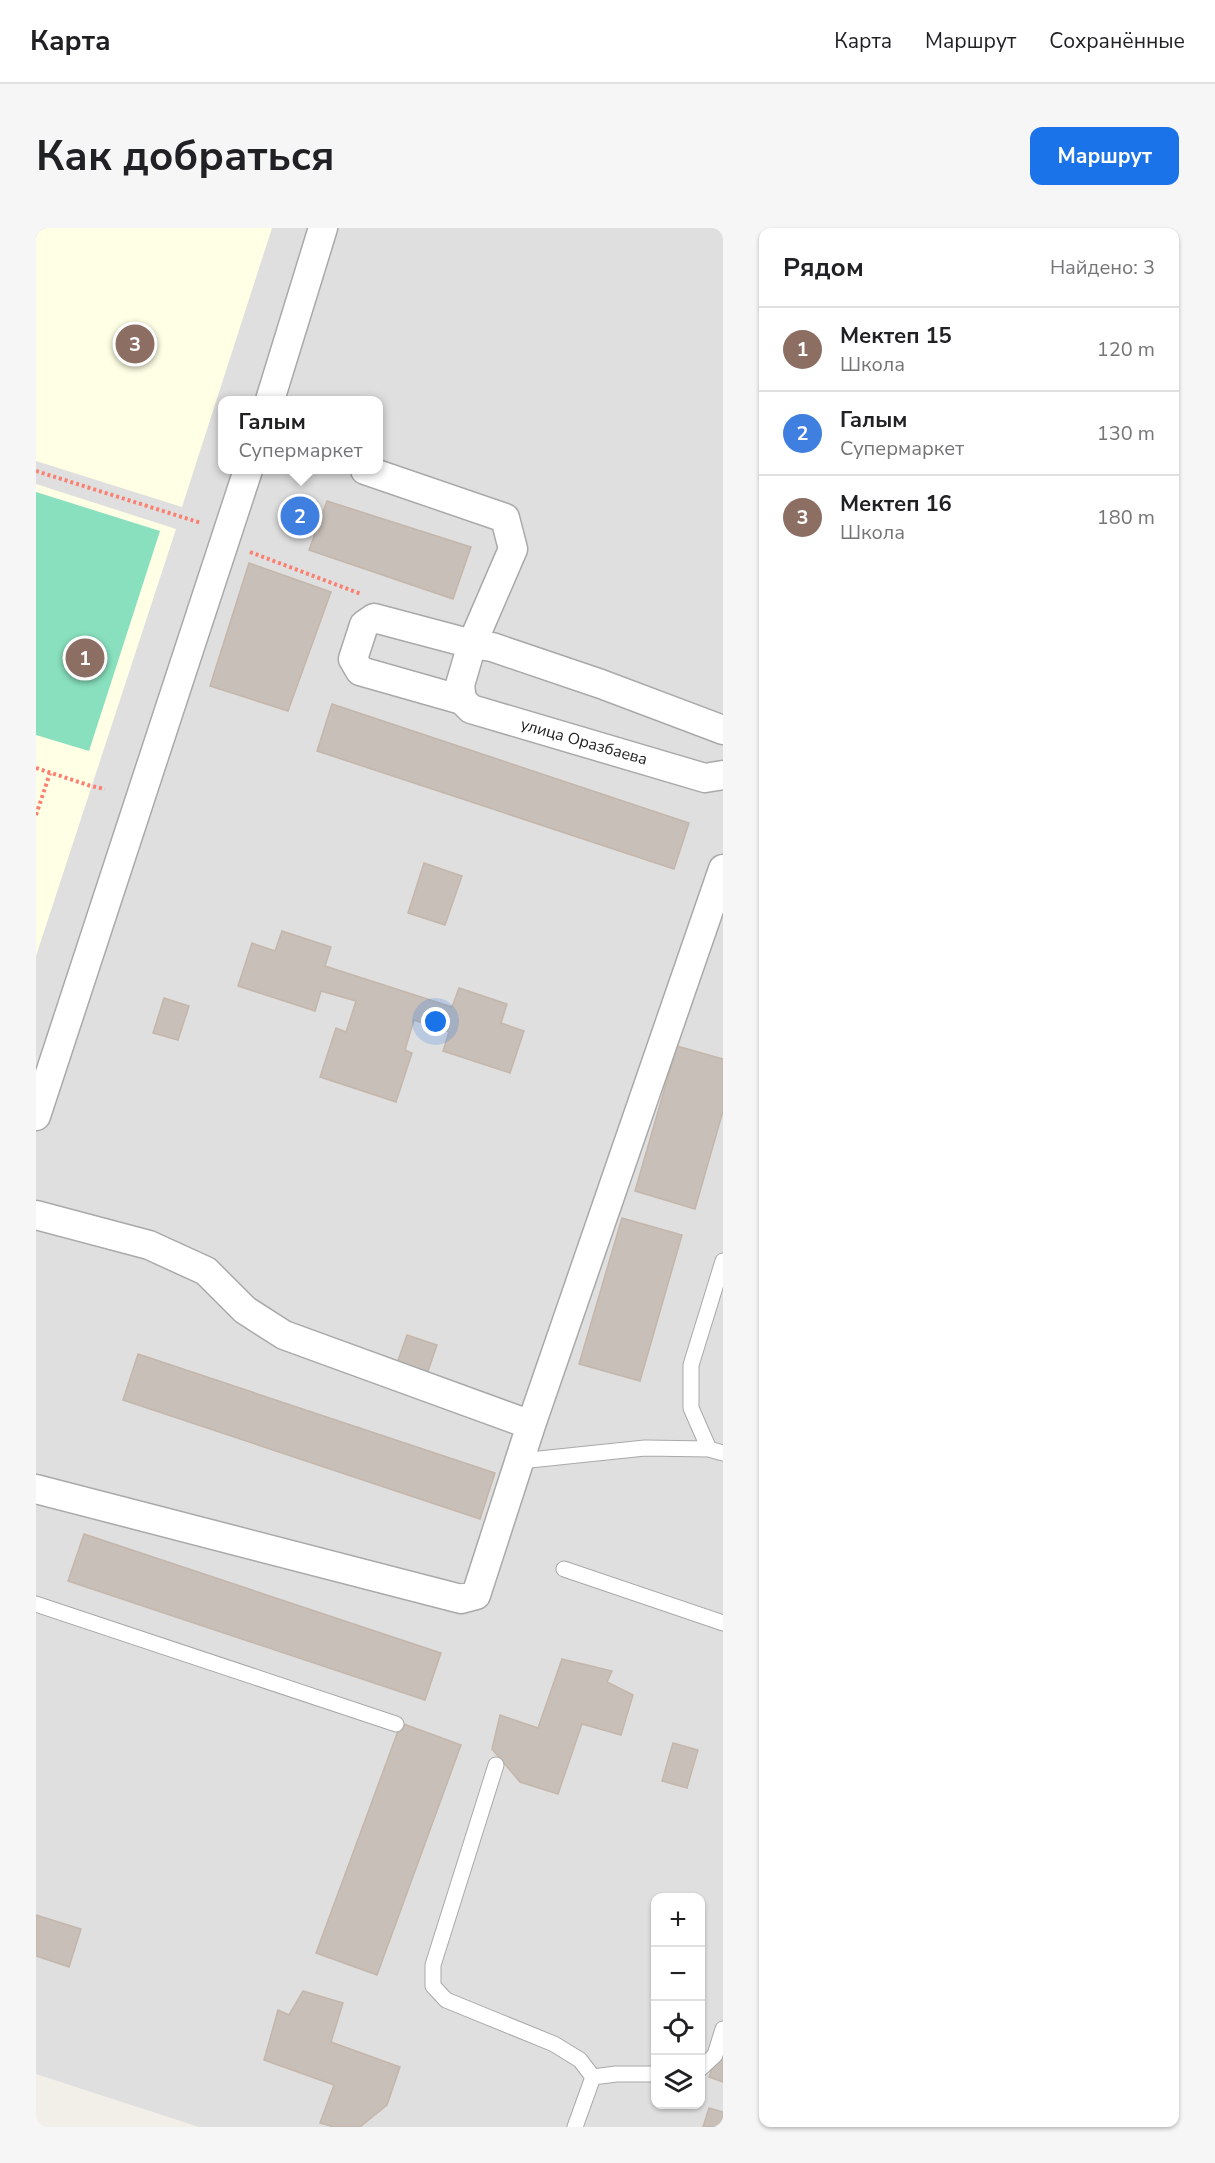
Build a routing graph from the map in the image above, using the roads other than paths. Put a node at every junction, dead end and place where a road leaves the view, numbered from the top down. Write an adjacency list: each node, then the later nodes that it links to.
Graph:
1 (323, 228): 2 (street)
2 (271, 396)
3 (247, 474): 10 (street)
4 (377, 474): 5 (street)
5 (472, 644): 6 (street); 6 (street, улица Оразбаева); 7 (street)
6 (461, 693): 8 (street, улица Оразбаева)
7 (723, 730)
8 (723, 775)
9 (723, 869): 13 (street)
10 (36, 1116)
11 (36, 1215): 13 (street)
12 (723, 1261): 14 (lane)
13 (531, 1425): 15 (street)
14 (716, 1451): 15 (lane)
15 (520, 1461): 16 (street)
16 (36, 1490)
17 (564, 1569): 19 (lane)
18 (36, 1604): 20 (lane)
19 (723, 1623)
20 (396, 1724)
21 (496, 1765): 25 (lane)
22 (723, 2029): 23 (lane)
23 (705, 2064)
24 (651, 2074): 25 (lane)
25 (593, 2077): 26 (lane)
26 (575, 2127)

